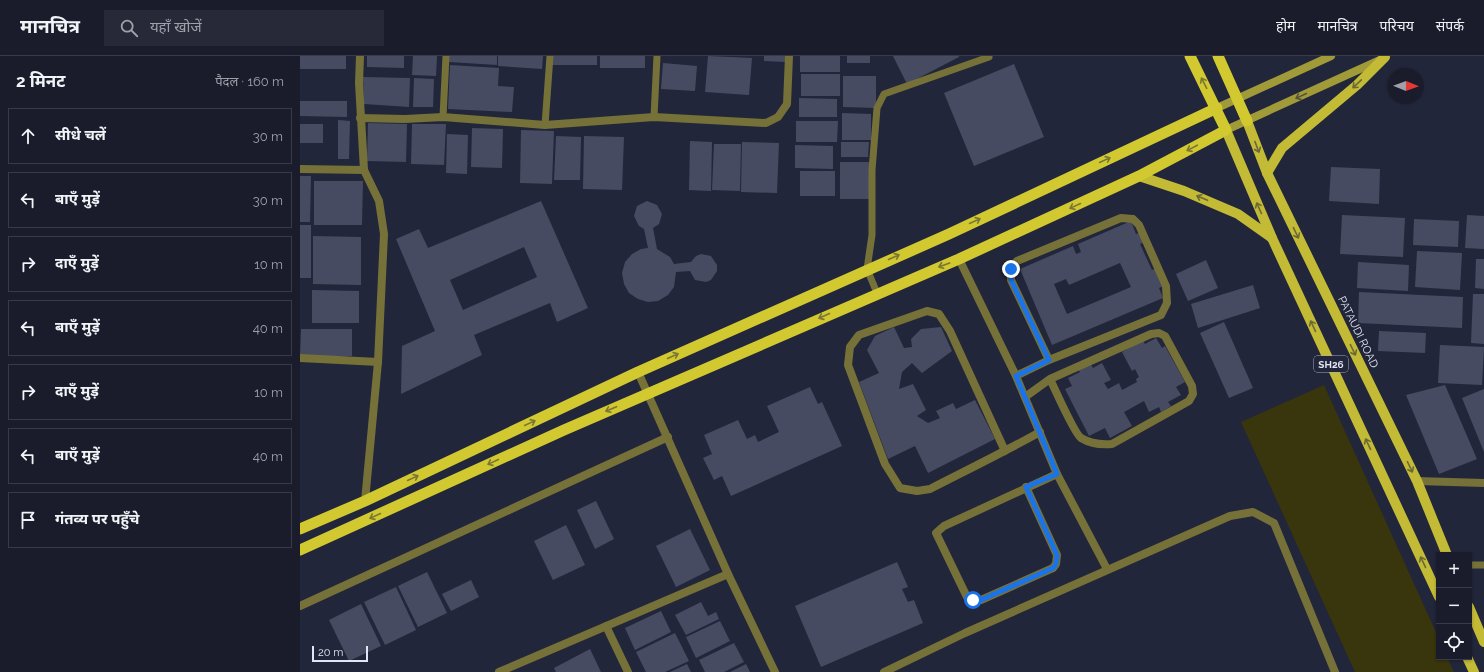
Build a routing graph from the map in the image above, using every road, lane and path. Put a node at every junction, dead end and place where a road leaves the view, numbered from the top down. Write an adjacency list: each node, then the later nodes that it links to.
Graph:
1 (360, 56): 15 (street)
2 (446, 56): 13 (lane)
3 (550, 56): 17 (lane)
4 (657, 56): 14 (lane)
5 (789, 56): 14 (street)
6 (1218, 56): 11 (highway)
7 (1331, 56): 11 (main road)
8 (989, 57): 25 (lane)
9 (1192, 57): 12 (highway, one-way to 9)
10 (1386, 57): 16 (main road, one-way to 16); 21 (main road, one-way to 21)
11 (1238, 99): 12 (main road); 16 (highway)
12 (1217, 108): 18 (highway); 25 (highway, one-way to 12)
13 (443, 117): 15 (street); 17 (street)
14 (654, 117): 17 (street)
15 (360, 118): 20 (street)
16 (1247, 120): 18 (main road); 21 (main road, PATAUDI ROAD / SH26, one-way to 21)
17 (544, 124)
18 (1226, 130): 22 (highway, one-way to 22); 23 (main road, SH26, one-way to 18)
19 (300, 169): 20 (street)
20 (364, 170): 29 (street)
21 (1267, 173): 39 (main road, PATAUDI ROAD / SH26, one-way to 39)
22 (1139, 176): 23 (main road, one-way to 22); 24 (highway, one-way to 24)
23 (1272, 238): 50 (main road, SH26, one-way to 23)
24 (959, 259): 26 (highway, one-way to 26); 31 (street)
25 (867, 269): 26 (lane); 30 (highway, one-way to 25)
26 (878, 293): 33 (highway, one-way to 33)
27 (300, 358): 29 (street)
28 (1049, 360): 28 (street); 31 (street)
29 (378, 362): 42 (street)
30 (638, 372): 33 (street); 42 (highway, one-way to 30)
31 (1016, 376): 34 (street)
32 (1050, 379): 32 (street); 34 (street)
33 (647, 394): 36 (street); 44 (highway, one-way to 44)
34 (1025, 397): 35 (street)
35 (1040, 432): 37 (street); 38 (street)
36 (668, 437): 49 (street); 51 (street)
37 (1004, 451): 37 (street)
38 (1057, 474): 41 (street); 48 (street)
39 (1416, 481): 40 (street); 45 (main road, PATAUDI ROAD / SH26)
40 (1484, 484)
41 (1026, 487): 41 (street)
42 (365, 501): 43 (highway)
43 (300, 528)
44 (300, 550)
45 (1446, 552)
46 (1472, 565): 47 (lane)
47 (1484, 565)
48 (1107, 569): 59 (street); 60 (street)
49 (728, 574): 53 (street); 58 (street)
50 (1436, 591)
51 (300, 606)
52 (1472, 614): 54 (main road)
53 (606, 626): 56 (street); 57 (street)
54 (1484, 642)
55 (1468, 660): 61 (main road)
56 (499, 672)
57 (628, 672)
58 (775, 672)
59 (884, 672)
60 (1335, 672)
61 (1474, 672)

